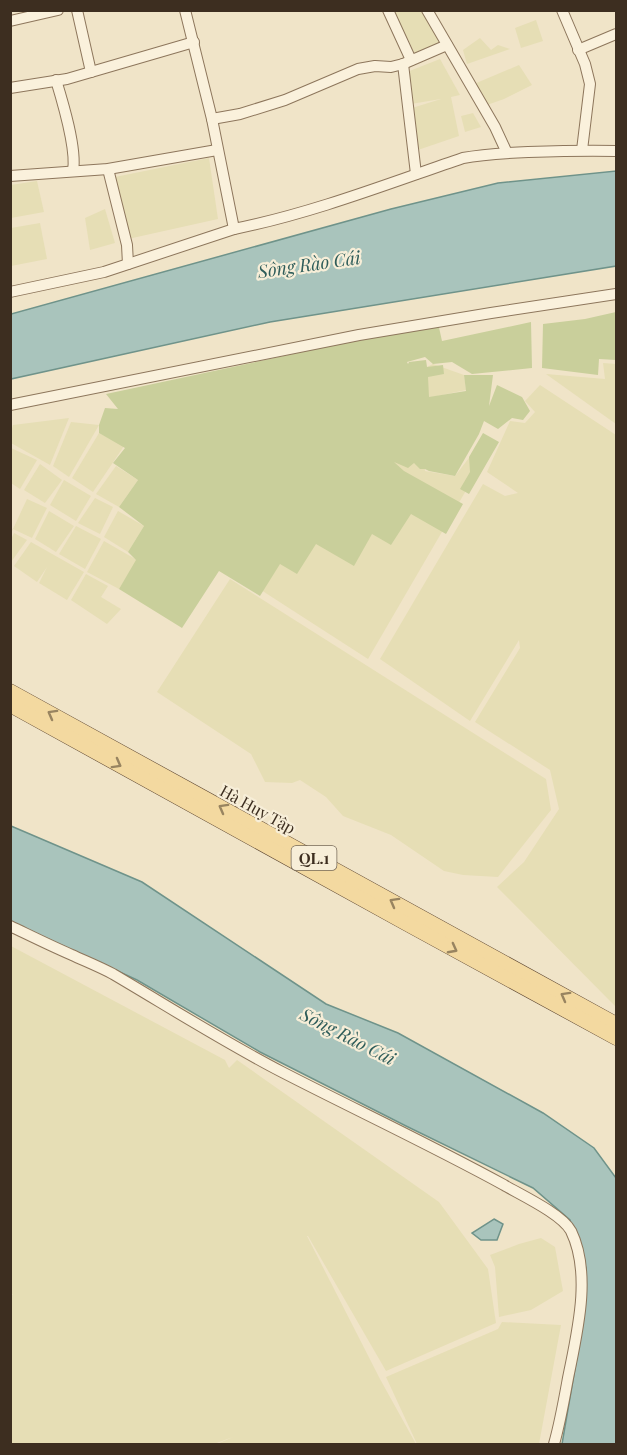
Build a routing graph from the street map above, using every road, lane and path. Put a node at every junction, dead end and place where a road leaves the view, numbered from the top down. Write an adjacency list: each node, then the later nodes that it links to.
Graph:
1 (58, 10): 7 (street)
2 (77, 10): 13 (street)
3 (185, 10): 9 (street)
4 (388, 10): 12 (street)
5 (427, 10): 10 (street)
6 (562, 10): 11 (street)
7 (10, 21)
8 (616, 34): 11 (street)
9 (194, 42): 13 (street); 16 (street)
10 (447, 45): 12 (street); 20 (street)
11 (578, 50): 18 (street)
12 (407, 62): 16 (street); 23 (street)
13 (91, 72): 14 (street)
14 (56, 80): 15 (street); 22 (street)
15 (10, 88)
16 (212, 119): 17 (street)
17 (217, 150): 21 (street); 25 (street)
18 (582, 150): 19 (street); 20 (street)
19 (616, 151)
20 (507, 153): 23 (street)
21 (108, 169): 22 (street); 26 (street)
22 (73, 171): 24 (street)
23 (416, 174): 25 (street)
24 (10, 176)
25 (234, 229): 26 (street)
26 (128, 264): 27 (street)
27 (10, 292)
28 (616, 294): 29 (street)
29 (10, 405)
30 (10, 691): 33 (main road, Hà Huy Tập / QL.1, one-way to 30)
31 (10, 705): 34 (main road, Hà Huy Tập / QL.1, one-way to 34)
32 (10, 926): 35 (street)
33 (616, 1024)
34 (616, 1038)
35 (554, 1444)

